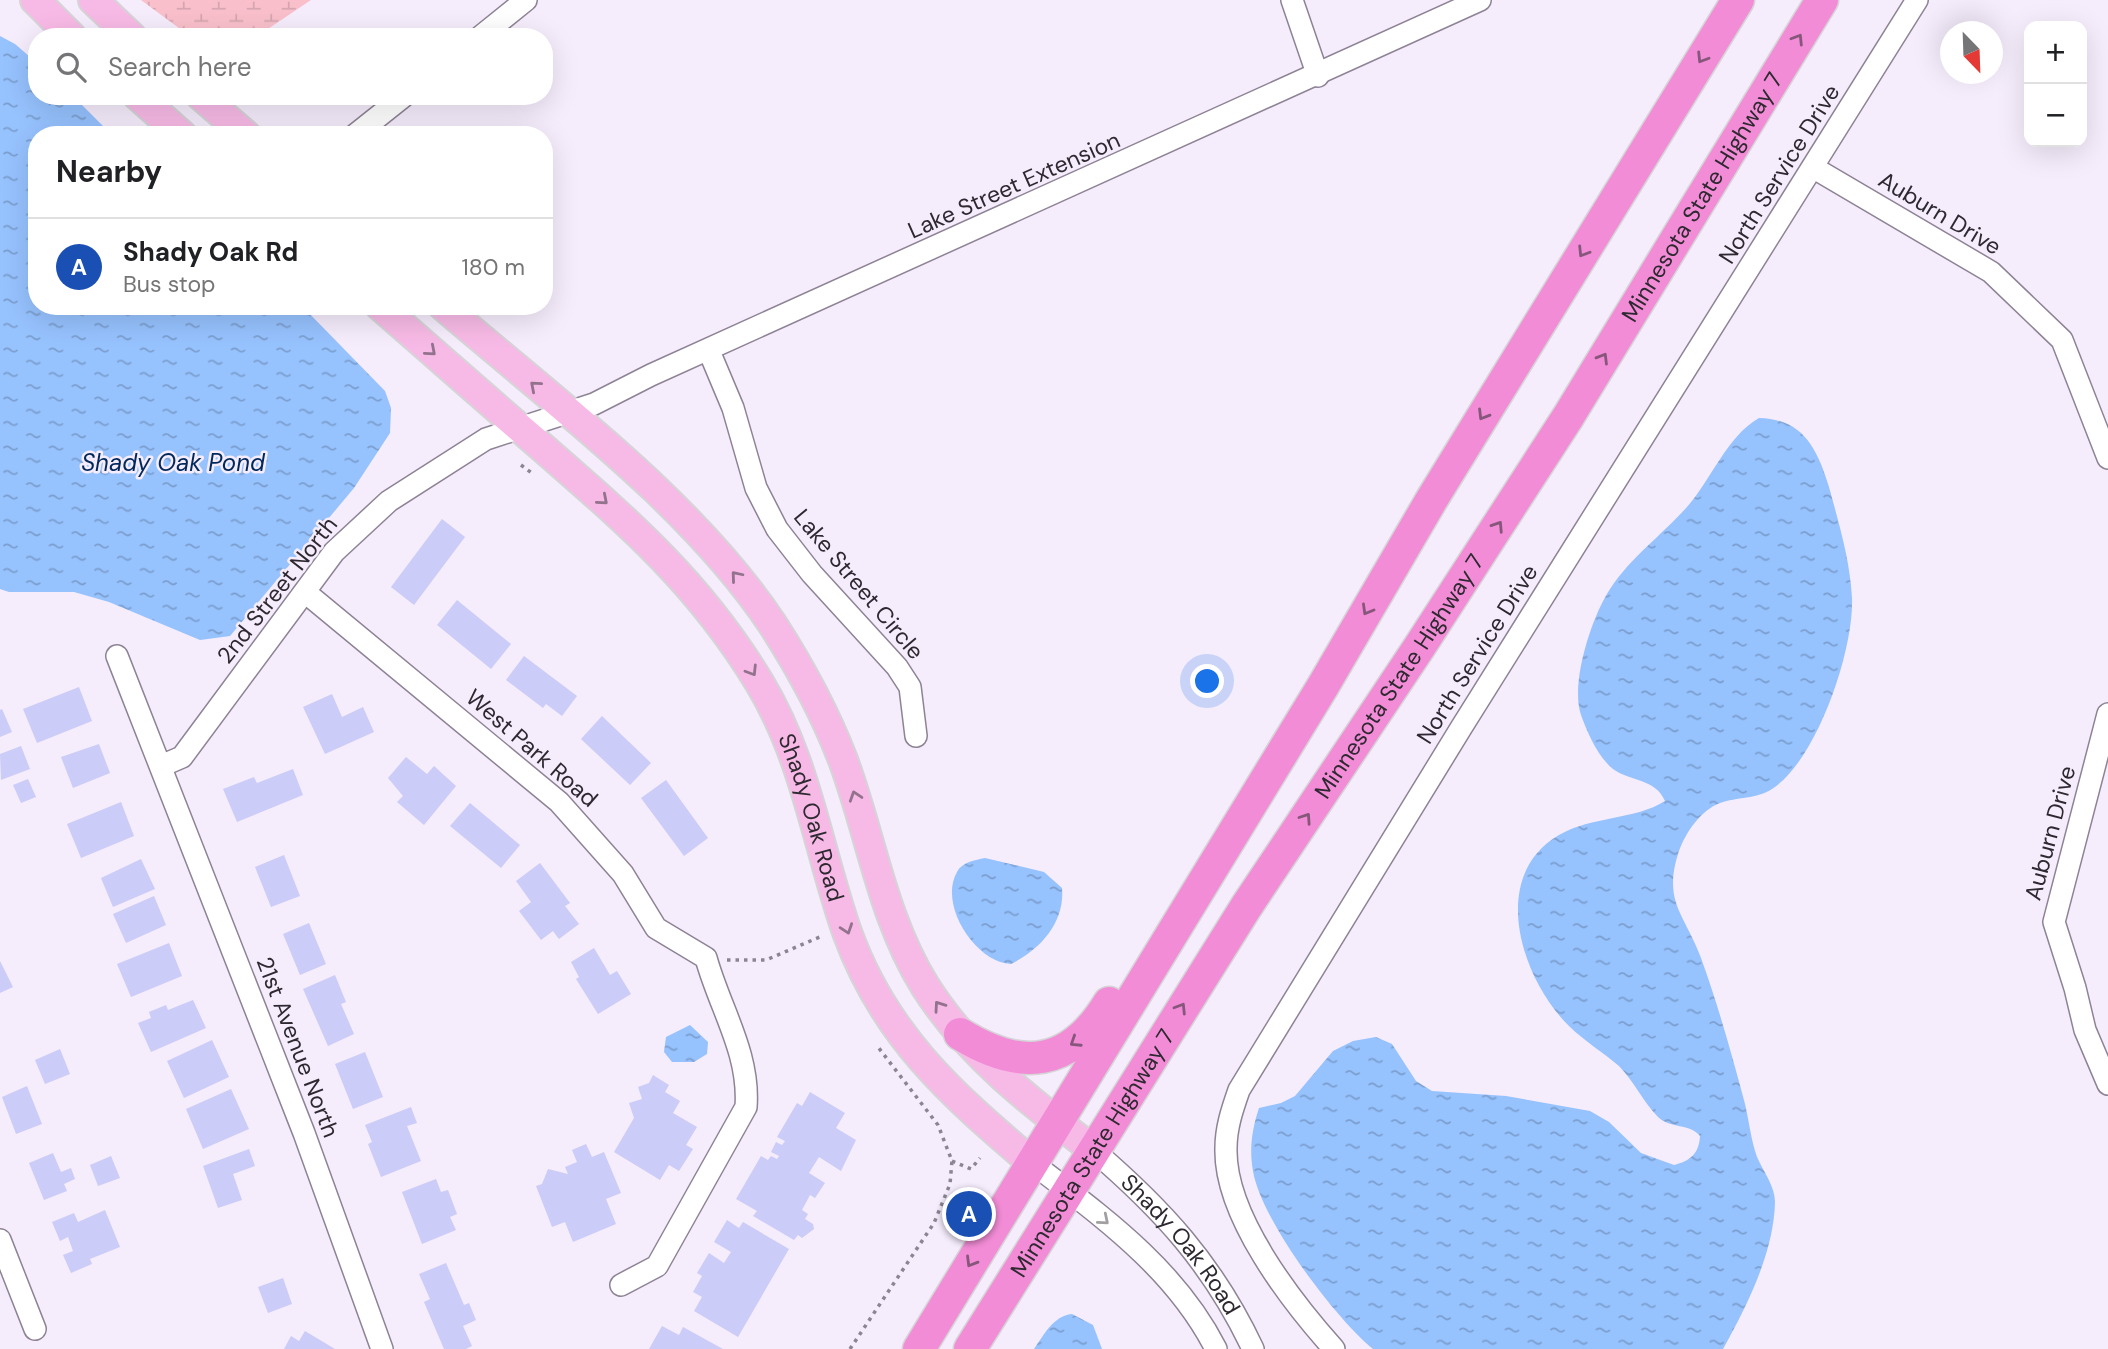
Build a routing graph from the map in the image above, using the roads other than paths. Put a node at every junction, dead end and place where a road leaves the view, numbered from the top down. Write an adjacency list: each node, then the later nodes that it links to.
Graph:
1 (35, 0): 9 (main road)
2 (93, 0): 10 (main road)
3 (526, 0): 11 (street)
4 (1292, 0): 12 (street)
5 (1480, 0): 12 (street, Lake Street Extension)
6 (1738, 0): 28 (highway, Minnesota State Highway 7, one-way to 28)
7 (1822, 0): 35 (highway, Minnesota State Highway 7, one-way to 7)
8 (1917, 0): 19 (street, North Service Drive)
9 (63, 28)
10 (123, 28)
11 (491, 28)
12 (1318, 76): 22 (street, Lake Street Extension)
13 (148, 105): 16 (main road)
14 (211, 105): 17 (main road)
15 (393, 105): 18 (street)
16 (172, 126)
17 (236, 126)
18 (366, 126)
19 (1814, 168): 25 (street, Auburn Drive); 46 (street, North Service Drive)
20 (390, 315): 24 (main road, Shady Oak Road, one-way to 24)
21 (453, 315): 23 (main road, Shady Oak Road, one-way to 21)
22 (709, 351): 23 (street, Lake Street Extension); 30 (street, Lake Street Circle)
23 (568, 414): 24 (street, 2nd Street North); 32 (main road, Shady Oak Road, one-way to 23)
24 (520, 429): 26 (street, 2nd Street North); 36 (main road, Shady Oak Road, one-way to 36)
25 (2108, 458)
26 (305, 592): 31 (street, 2nd Street North); 39 (street, West Park Road)
27 (117, 656): 31 (street, 21st Avenue North)
28 (1323, 686): 32 (highway, one-way to 32); 34 (highway, Minnesota State Highway 7)
29 (2108, 714): 33 (street, Auburn Drive)
30 (916, 736)
31 (161, 766): 41 (street, 21st Avenue North)
32 (960, 1034): 34 (main road, Shady Oak Road)
33 (2108, 1084)
34 (1057, 1122): 35 (main road, Shady Oak Road); 36 (highway, Minnesota State Highway 7)
35 (1093, 1149): 37 (highway, Minnesota State Highway 7); 45 (street, Shady Oak Road)
36 (1031, 1162): 37 (street, Shady Oak Road); 42 (highway, Minnesota State Highway 7, one-way to 42)
37 (1068, 1191): 43 (highway, Minnesota State Highway 7); 44 (street, Shady Oak Road, one-way to 44)
38 (0, 1240): 40 (street)
39 (621, 1285)
40 (35, 1329)
41 (382, 1349)
42 (919, 1349)
43 (970, 1349)
44 (1216, 1349)
45 (1252, 1349)
46 (1334, 1349)

